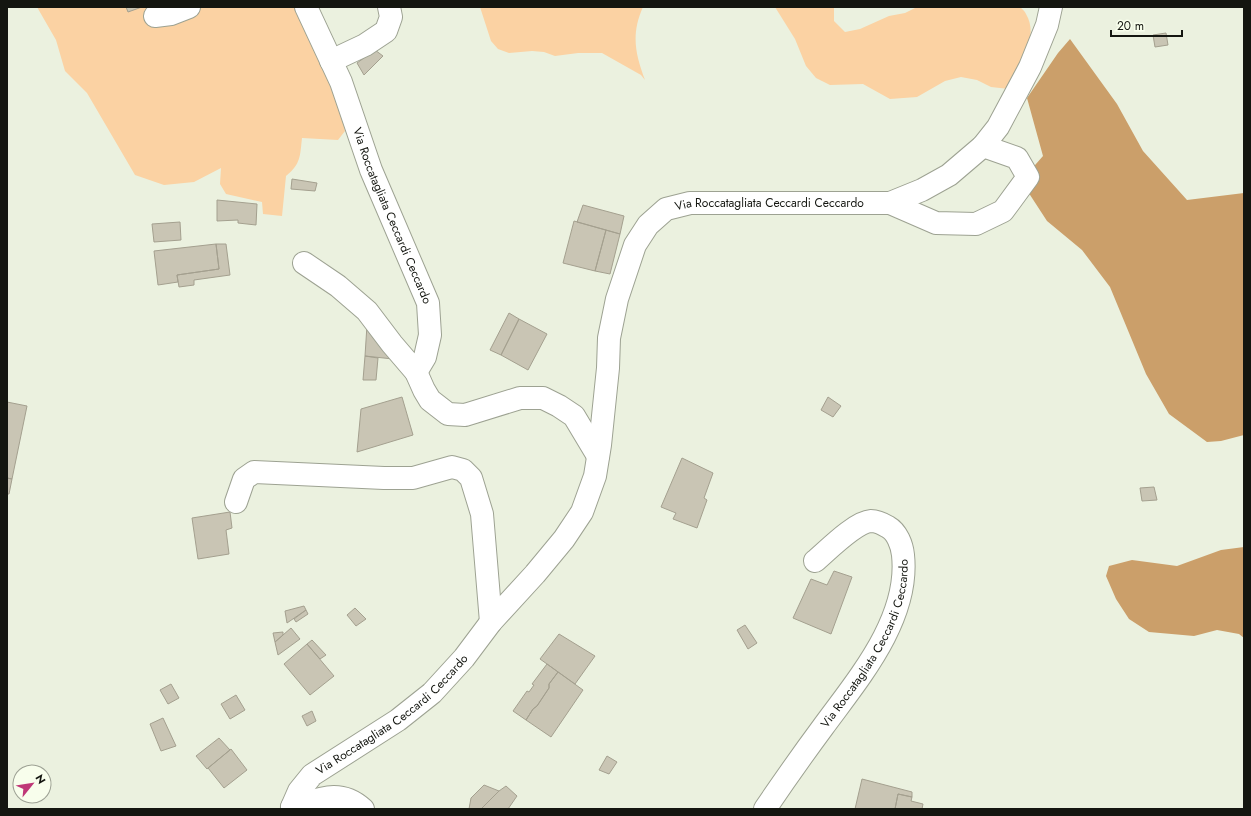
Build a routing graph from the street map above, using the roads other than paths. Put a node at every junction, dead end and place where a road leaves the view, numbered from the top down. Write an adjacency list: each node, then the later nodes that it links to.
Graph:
1 (189, 7): 5 (street)
2 (306, 7): 6 (street, Via Roccatagliata Ceccardi Ceccardo)
3 (389, 7): 6 (street)
4 (1051, 7): 7 (street, Via Roccatagliata Ceccardi Ceccardo)
5 (155, 16)
6 (331, 61): 10 (street, Via Roccatagliata Ceccardi Ceccardo)
7 (983, 146): 8 (street, Via Roccatagliata Ceccardi Ceccardo); 8 (street, Via Roccatagliata Ceccardi Ceccardo)
8 (890, 203): 11 (street, Via Roccatagliata Ceccardi Ceccardo)
9 (304, 263): 10 (street)
10 (416, 372): 12 (street)
11 (604, 403): 12 (street); 13 (street, Via Roccatagliata Ceccardi Ceccardo)
12 (574, 416): 13 (street)
13 (598, 456): 16 (street, Via Roccatagliata Ceccardi Ceccardo)
14 (236, 502): 16 (street)
15 (815, 561): 19 (street, Via Roccatagliata Ceccardi Ceccardo)
16 (491, 622): 17 (street, Via Roccatagliata Ceccardi Ceccardo)
17 (292, 808): 18 (street, Via Roccatagliata Ceccardi Ceccardo)
18 (363, 809)
19 (766, 809)

